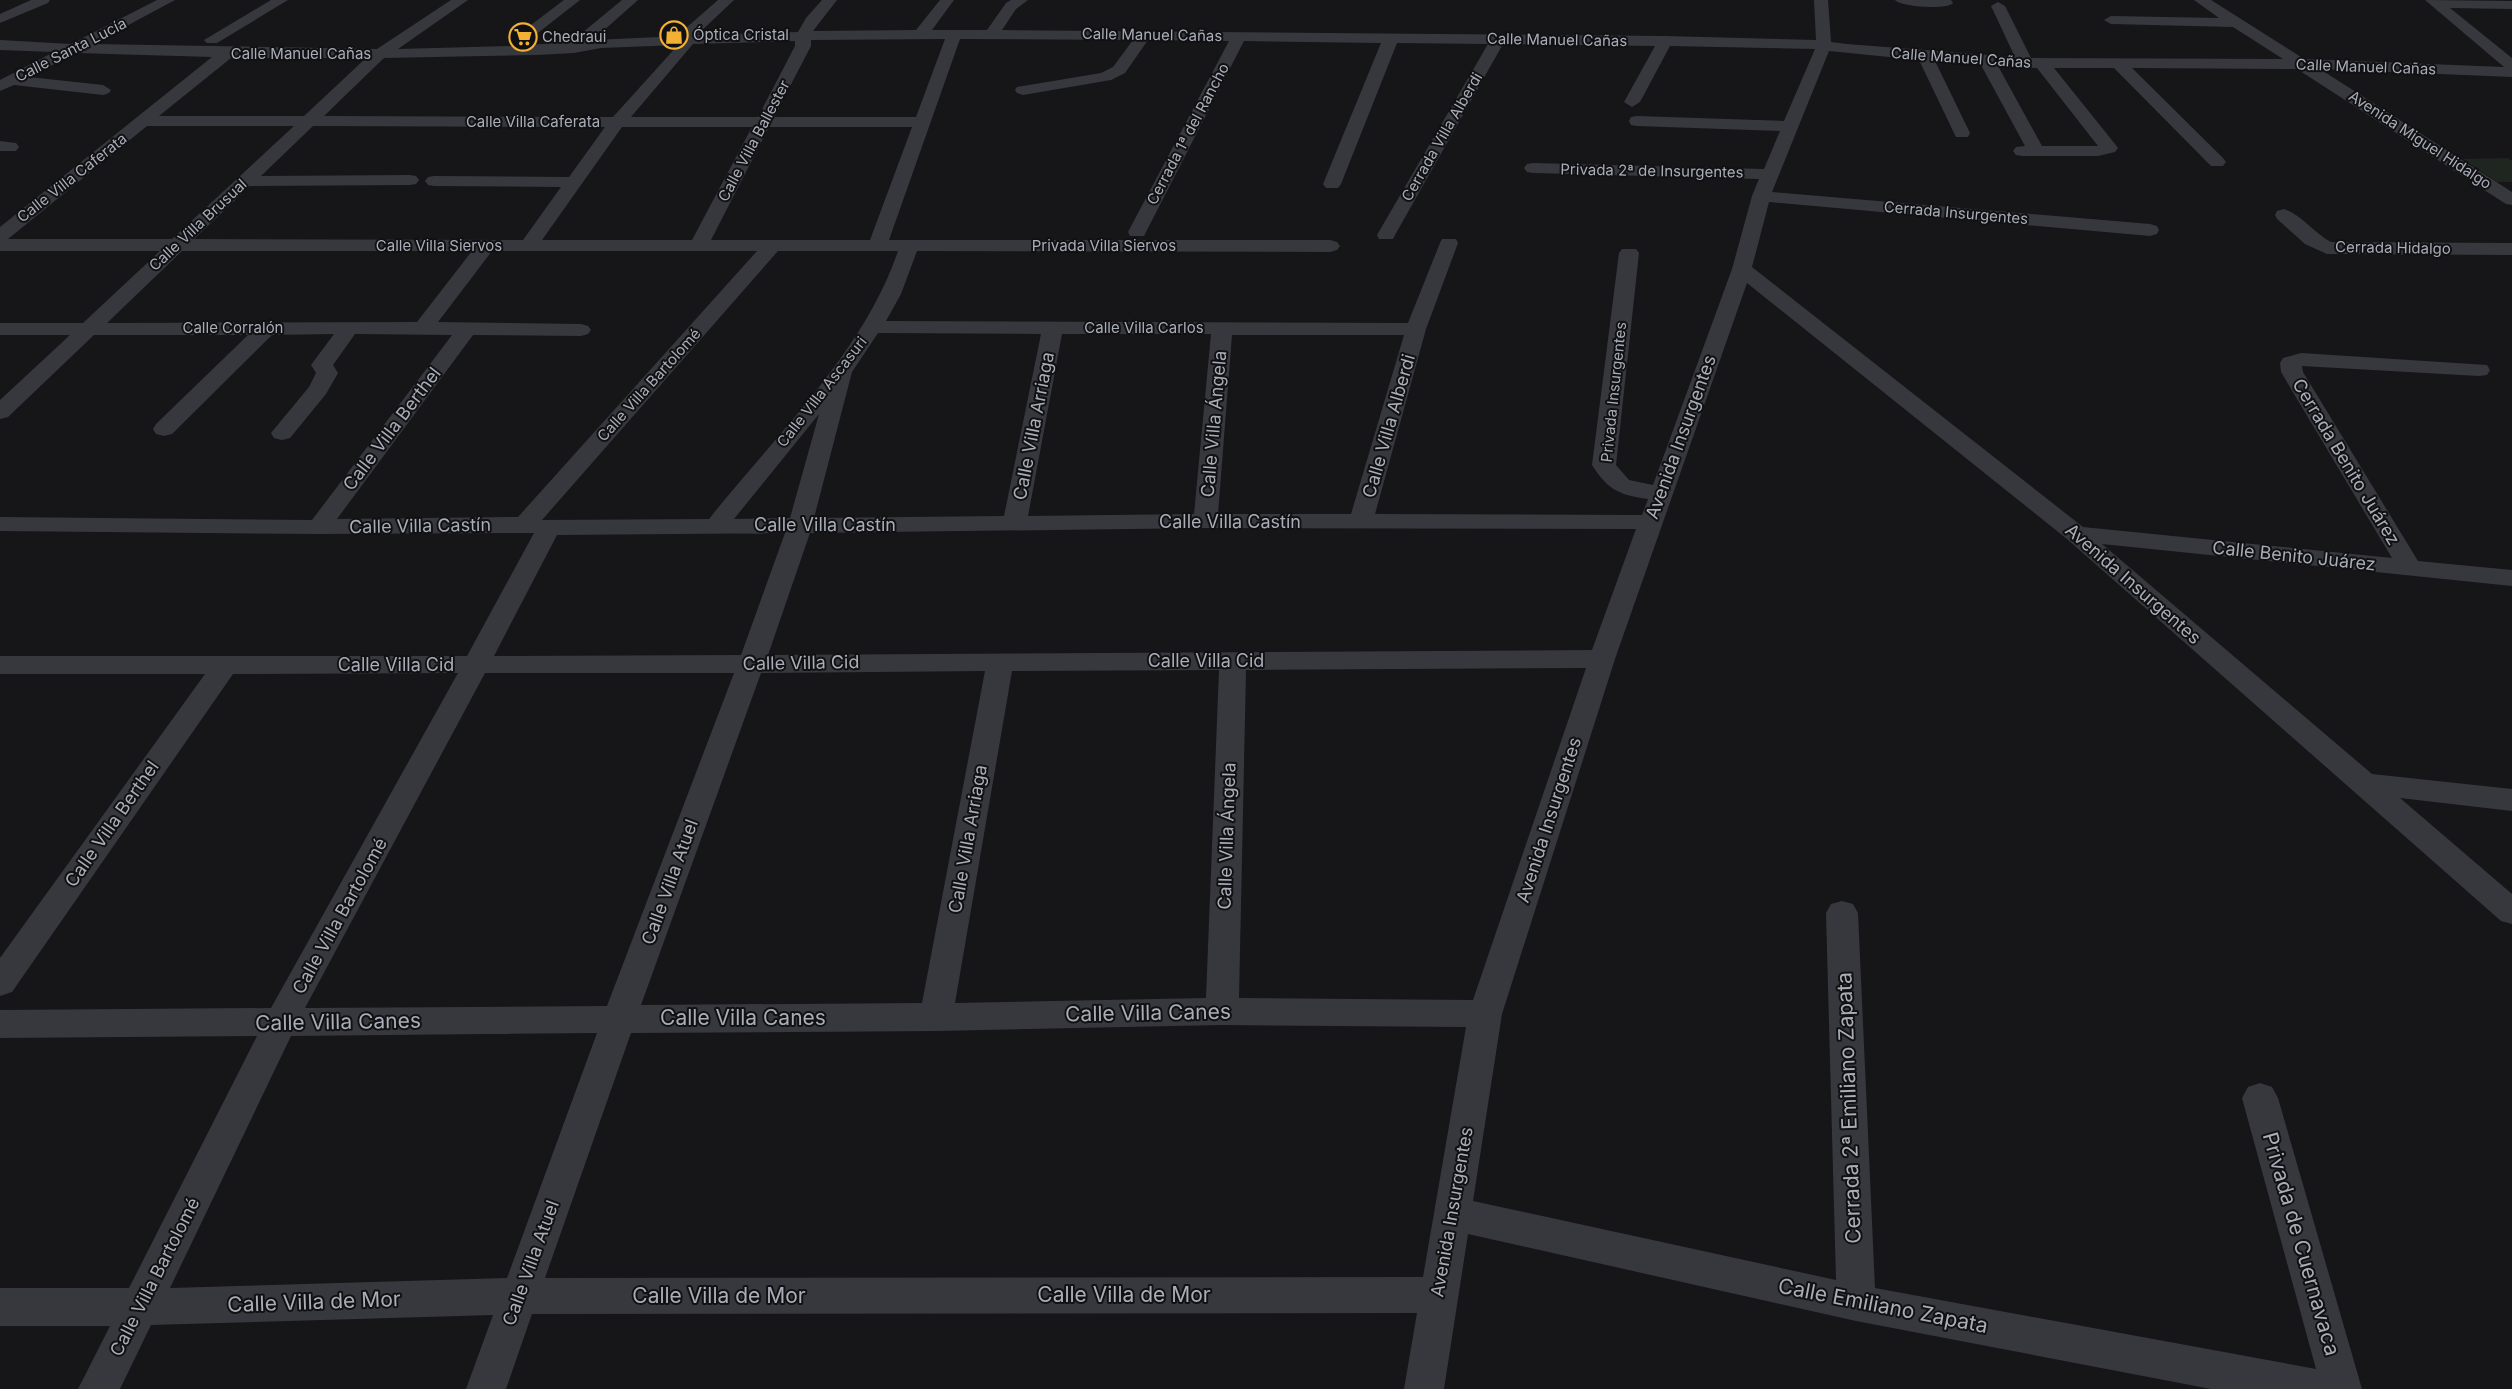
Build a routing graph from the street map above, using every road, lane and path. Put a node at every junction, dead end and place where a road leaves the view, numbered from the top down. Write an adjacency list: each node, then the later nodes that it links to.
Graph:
1 (43, 0): 19 (street)
2 (168, 0): 30 (street, Calle Santa Lucía)
3 (282, 0): 33 (street)
4 (461, 0): 36 (street, Calle Villa Brusual)
5 (573, 0): 34 (street)
6 (631, 0): 38 (street)
7 (727, 0): 32 (street)
8 (830, 0): 27 (street)
9 (947, 0): 23 (street)
10 (1021, 0): 25 (street)
11 (1821, 0): 40 (street, Avenida Insurgentes)
12 (1902, 0): 15 (street)
13 (2201, 0): 21 (street, Avenida Miguel Hidalgo)
14 (2433, 1): 16 (street); 50 (street)
15 (1946, 3)
16 (2512, 5)
17 (1998, 6): 46 (street)
18 (2102, 7): 20 (street)
19 (0, 19)
20 (2110, 20): 21 (street); 29 (street)
21 (2238, 23): 49 (street, Avenida Miguel Hidalgo)
22 (0, 32): 30 (street, Calle Manuel Cañas)
23 (921, 34): 24 (street, Calle Manuel Cañas); 27 (street, Calle Manuel Cañas)
24 (954, 34): 25 (street, Calle Manuel Cañas); 60 (street)
25 (991, 34): 26 (street, Calle Manuel Cañas)
26 (1144, 35): 28 (street, Calle Manuel Cañas); 54 (street)
27 (802, 36): 32 (street, Calle Manuel Cañas); 58 (street, Calle Villa Ballester)
28 (1239, 36): 31 (street, Calle Manuel Cañas); 75 (street, Cerrada 1ª del Rancho)
29 (2119, 36)
30 (93, 37): 33 (street, Calle Manuel Cañas); 41 (street, Calle Santa Lucía)
31 (1391, 38): 35 (street, Calle Manuel Cañas); 70 (street)
32 (688, 39): 38 (street, Calle Manuel Cañas); 61 (street)
33 (212, 40): 36 (street, Calle Manuel Cañas)
34 (520, 40): 36 (street, Calle Manuel Cañas); 38 (street, Calle Manuel Cañas)
35 (1498, 40): 37 (street, Calle Manuel Cañas); 76 (street, Cerrada Villa Alberdi)
36 (398, 41): 43 (street, Calle Villa Brusual)
37 (1665, 41): 40 (street, Calle Manuel Cañas); 55 (street)
38 (577, 44): 43 (street, Calle Manuel Cañas)
39 (0, 45): 41 (street, Calle Manuel Cañas)
40 (1824, 45): 44 (street, Calle Manuel Cañas); 62 (street, Avenida Insurgentes)
41 (70, 49): 42 (street, Calle Manuel Cañas); 52 (street, Calle Santa Lucía)
42 (226, 54): 43 (street, Calle Manuel Cañas); 56 (street, Calle Villa Caferata)
43 (380, 54): 57 (street, Calle Villa Brusual)
44 (1925, 56): 45 (street, Calle Manuel Cañas); 63 (street)
45 (1987, 61): 46 (street, Calle Manuel Cañas); 47 (street)
46 (2026, 63): 47 (street, Calle Manuel Cañas)
47 (2042, 63): 48 (street, Calle Manuel Cañas)
48 (2119, 64): 49 (street, Calle Manuel Cañas); 64 (street)
49 (2303, 64): 51 (street, Calle Manuel Cañas); 72 (street, Avenida Miguel Hidalgo)
50 (2512, 66)
51 (2512, 72)
52 (6, 83): 53 (street)
53 (103, 90)
54 (1023, 90)
55 (1632, 102)
56 (145, 121): 57 (street, Calle Villa Caferata); 77 (street, Calle Villa Caferata)
57 (307, 121): 61 (street, Calle Villa Caferata); 67 (street, Calle Villa Brusual)
58 (765, 121): 60 (street, Calle Villa Caferata); 61 (street, Calle Villa Caferata); 82 (street, Calle Villa Ballester)
59 (1637, 121): 62 (street)
60 (921, 122): 79 (street)
61 (616, 123): 69 (street)
62 (1792, 126): 71 (street, Avenida Insurgentes)
63 (1962, 133)
64 (2217, 162)
65 (1533, 168): 71 (street, Privada 2ª de Insurgentes)
66 (410, 180): 67 (street)
67 (245, 181): 81 (street, Calle Villa Brusual)
68 (434, 181): 69 (street)
69 (572, 182): 83 (street)
70 (1332, 184)
71 (1766, 185): 74 (street, Cerrada Insurgentes); 90 (street, Avenida Insurgentes)
72 (2512, 200)
73 (2284, 215): 88 (street, Cerrada Hidalgo)
74 (2150, 230)
75 (1137, 232)
76 (1386, 235)
77 (0, 236)
78 (1449, 243): 99 (street, Calle Villa Alberdi)
79 (878, 244): 84 (street, Calle Villa Siervos); 85 (street, Privada Villa Siervos)
80 (0, 245): 81 (street, Calle Villa Siervos)
81 (177, 245): 87 (street, Calle Villa Siervos); 92 (street, Calle Villa Brusual)
82 (700, 245): 83 (street, Calle Villa Siervos); 84 (street, Calle Villa Siervos)
83 (528, 246): 87 (street, Calle Villa Siervos)
84 (772, 246): 114 (street, Calle Villa Bartolomé)
85 (909, 246): 86 (street, Privada Villa Siervos); 91 (street, Calle Villa Ascasuri)
86 (1330, 246)
87 (485, 247): 94 (street)
88 (2512, 249)
89 (1629, 253): 107 (street, Privada Insurgentes)
90 (1742, 269): 107 (street, Avenida Insurgentes); 117 (street, Avenida Insurgentes)
91 (872, 327): 95 (street, Calle Villa Carlos); 103 (street, Calle Villa Ascasuri)
92 (90, 328): 93 (street, Calle Corralón); 97 (street, Calle Corralón); 104 (street, Calle Villa Brusual)
93 (267, 328): 98 (street, Calle Corralón); 105 (street)
94 (423, 328): 98 (street, Calle Corralón); 100 (street, Calle Corralón)
95 (1053, 328): 96 (street, Calle Villa Carlos); 112 (street, Calle Villa Arriaga)
96 (1222, 328): 99 (street, Calle Villa Carlos); 108 (street, Calle Villa Ángela)
97 (0, 329)
98 (348, 329): 106 (street)
99 (1416, 329): 109 (street, Calle Villa Alberdi)
100 (466, 330): 101 (street, Calle Corralón); 116 (street, Calle Villa Berthel)
101 (581, 330)
102 (2480, 370): 118 (street, Cerrada Benito Juárez)
103 (841, 372): 113 (street, Calle Villa Atuel); 115 (street, Calle Villa Ascasuri)
104 (0, 412)
105 (164, 429)
106 (282, 434)
107 (1660, 492): 110 (street, Avenida Insurgentes)
108 (1205, 520): 109 (street, Calle Villa Castín); 112 (street, Calle Villa Castín)
109 (1361, 522): 110 (street, Calle Villa Castín)
110 (1649, 522): 120 (street, Avenida Insurgentes)
111 (0, 524): 116 (street, Calle Villa Castín)
112 (1014, 524): 113 (street, Calle Villa Castín)
113 (800, 525): 115 (street, Calle Villa Castín); 124 (street, Calle Villa Atuel)
114 (537, 526): 115 (street, Calle Villa Castín); 116 (street, Calle Villa Castín); 123 (street, Calle Villa Bartolomé)
115 (716, 526)
116 (319, 527)
117 (2076, 534): 118 (street, Calle Benito Juárez); 127 (street, Avenida Insurgentes)
118 (2410, 568): 119 (street, Calle Benito Juárez)
119 (2512, 578)
120 (1602, 659): 122 (street, Calle Villa Cid); 133 (street, Avenida Insurgentes)
121 (1000, 661): 122 (street, Calle Villa Cid); 124 (street, Calle Villa Cid); 134 (street, Calle Villa Arriaga)
122 (1232, 662): 132 (street, Calle Villa Ángela)
123 (478, 664): 124 (street, Calle Villa Cid); 126 (street, Calle Villa Cid); 136 (street, Calle Villa Bartolomé)
124 (751, 664): 135 (street, Calle Villa Atuel)
125 (0, 665): 126 (street, Calle Villa Cid)
126 (224, 665): 131 (street, Calle Villa Berthel)
127 (2366, 784): 128 (street); 129 (street, Avenida Insurgentes)
128 (2512, 800)
129 (2512, 912)
130 (1842, 913): 142 (street, Cerrada 2ª Emiliano Zapata)
131 (0, 983)
132 (1222, 1011): 133 (street, Calle Villa Canes); 134 (street, Calle Villa Canes)
133 (1486, 1014): 139 (street, Avenida Insurgentes)
134 (936, 1017): 135 (street, Calle Villa Canes)
135 (619, 1018): 136 (street, Calle Villa Canes); 141 (street, Calle Villa Atuel)
136 (281, 1023): 137 (street, Calle Villa Canes); 144 (street, Calle Villa Bartolomé)
137 (0, 1024)
138 (2260, 1098): 149 (street, Privada de Cuernavaca)
139 (1452, 1213): 140 (street, Avenida Insurgentes); 142 (street, Calle Emiliano Zapata)
140 (1438, 1295): 141 (street, Calle Villa de Mor); 147 (street, Avenida Insurgentes)
141 (519, 1296): 144 (street, Calle Villa de Mor); 146 (street, Calle Villa Atuel)
142 (1856, 1303): 148 (street, Calle Emiliano Zapata)
143 (0, 1307): 144 (street, Calle Villa de Mor)
144 (142, 1307): 145 (street, Calle Villa Bartolomé)
145 (98, 1389)
146 (486, 1389)
147 (1424, 1389)
148 (2316, 1389)
149 (2342, 1389)

